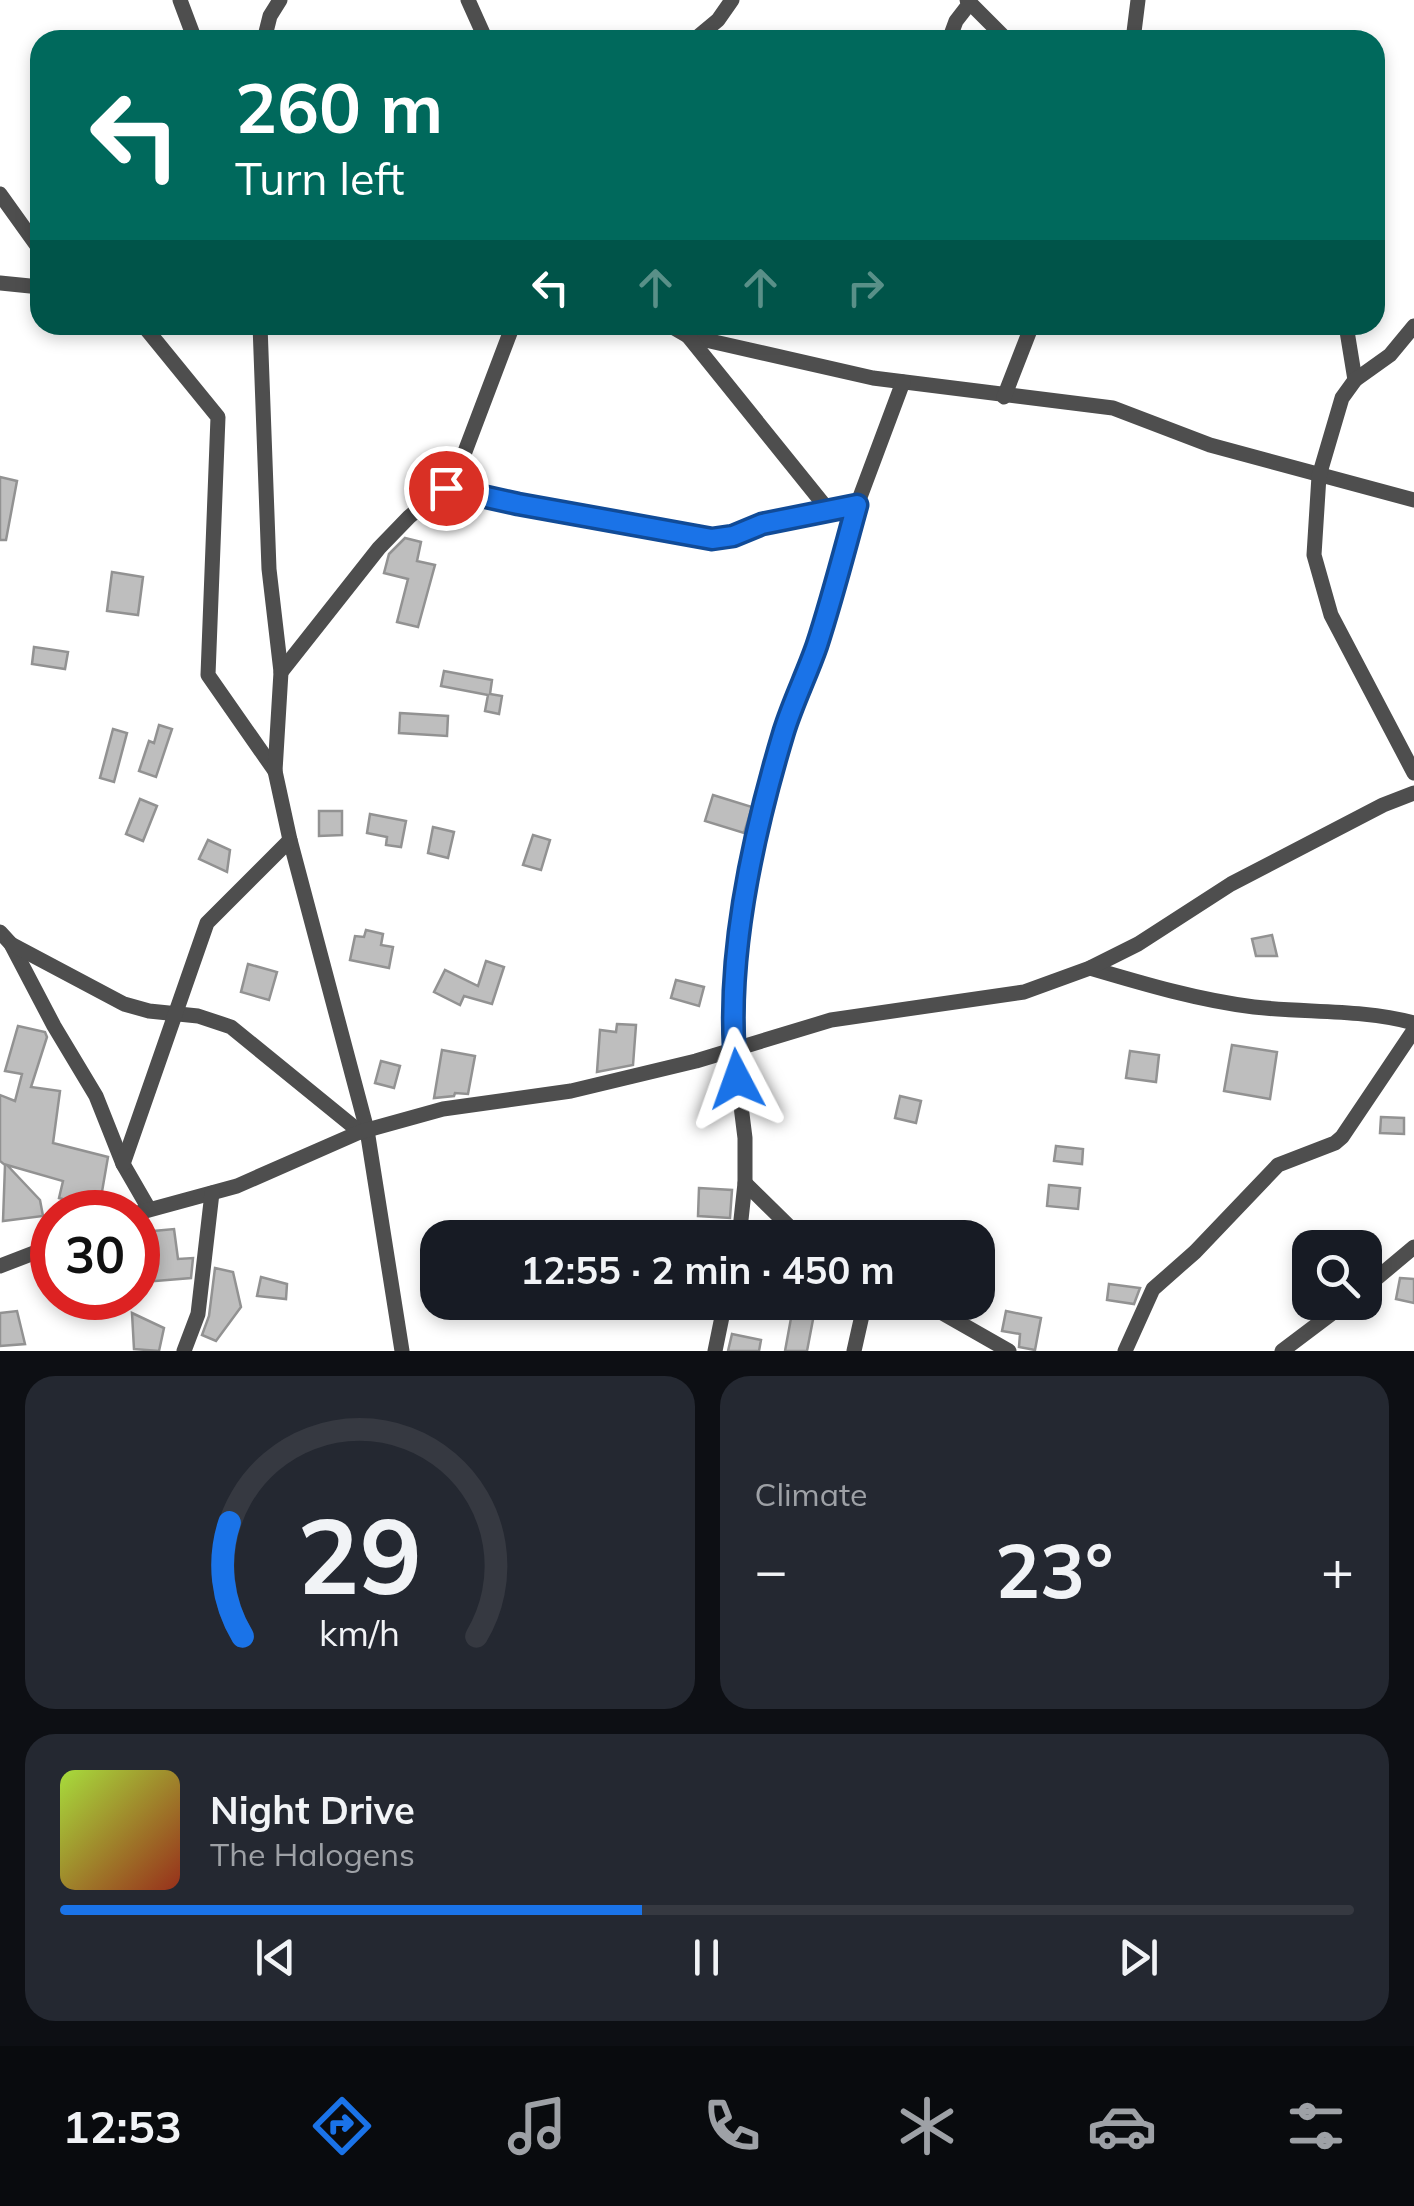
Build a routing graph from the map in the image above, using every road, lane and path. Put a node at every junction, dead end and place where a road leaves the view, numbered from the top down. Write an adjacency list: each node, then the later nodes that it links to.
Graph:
1 (180, 0): 7 (street)
2 (280, 0): 8 (street)
3 (468, 0): 9 (street)
4 (732, 0): 10 (street)
5 (1138, 0): 13 (street)
6 (973, 3): 11 (street); 12 (street)
7 (191, 30)
8 (266, 30)
9 (482, 30)
10 (706, 30)
11 (953, 30)
12 (998, 30)
13 (1135, 30)
14 (0, 194): 15 (street)
15 (30, 236)
16 (0, 283): 17 (street)
17 (30, 287)
18 (1414, 326): 25 (street)
19 (151, 335): 34 (street)
20 (260, 335): 33 (street)
21 (509, 335): 29 (street)
22 (1028, 335): 27 (street)
23 (1348, 335): 25 (street)
24 (688, 336): 26 (street); 32 (street)
25 (1355, 380): 28 (street)
26 (904, 382): 27 (street); 31 (street)
27 (1004, 397): 28 (street)
28 (1320, 476): 30 (street); 35 (street)
29 (446, 488): 32 (street); 33 (street)
30 (1414, 500)
31 (857, 505): 32 (street); 42 (street)
32 (828, 511)
33 (281, 672): 34 (street)
34 (275, 771): 37 (street)
35 (1414, 773)
36 (1414, 794): 39 (street)
37 (290, 840): 40 (street); 43 (street)
38 (5, 938): 40 (street); 44 (street)
39 (1090, 968): 41 (street); 42 (street)
40 (176, 1013): 43 (street); 44 (street)
41 (1414, 1027): 64 (street)
42 (734, 1050): 43 (street); 45 (street)
43 (363, 1131): 47 (street); 60 (street)
44 (122, 1164): 46 (street)
45 (745, 1184): 49 (street); 50 (street)
46 (134, 1190)
47 (212, 1192): 48 (street); 59 (street)
48 (160, 1206)
49 (741, 1220)
50 (782, 1220)
51 (1414, 1248): 54 (street)
52 (30, 1254): 53 (street)
53 (0, 1266)
54 (1382, 1274)
55 (722, 1320): 61 (street)
56 (861, 1320): 62 (street)
57 (954, 1320): 63 (street)
58 (1324, 1320): 65 (street)
59 (184, 1351)
60 (402, 1351)
61 (715, 1351)
62 (854, 1351)
63 (1009, 1351)
64 (1125, 1351)
65 (1282, 1351)

